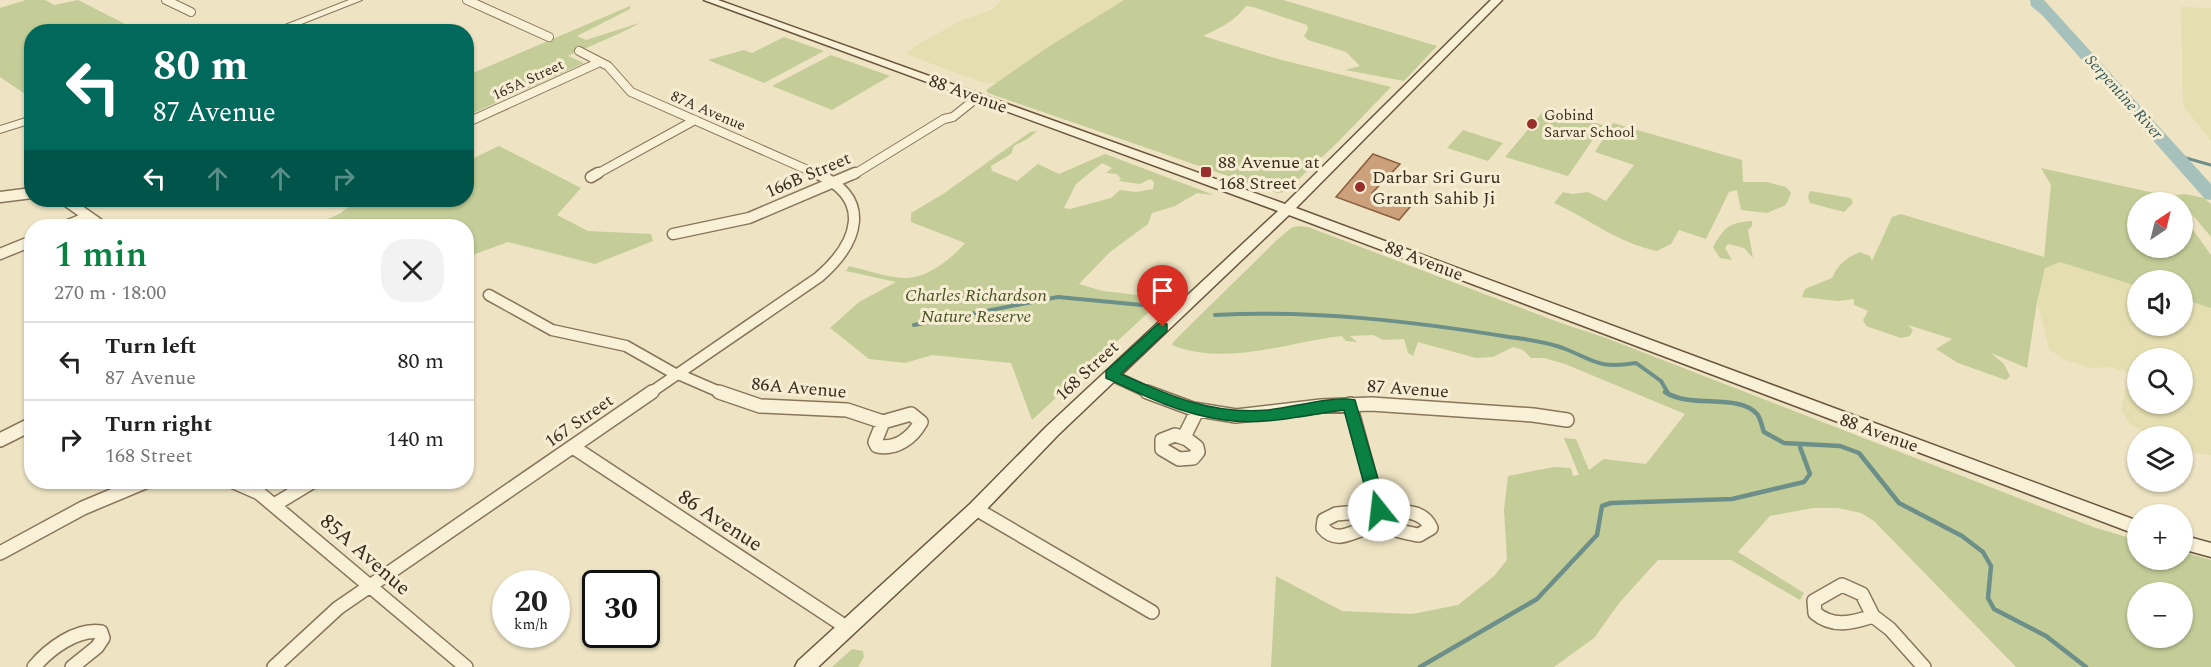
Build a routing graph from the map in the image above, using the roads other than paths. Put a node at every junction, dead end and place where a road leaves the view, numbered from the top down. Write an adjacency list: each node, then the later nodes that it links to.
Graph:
1 (166, 0): 6 (street)
2 (357, 0): 7 (street)
3 (467, 0): 8 (street)
4 (709, 0): 11 (main road, 88 Avenue)
5 (1497, 0): 21 (main road, 168 Street)
6 (191, 12)
7 (292, 24)
8 (549, 37)
9 (579, 51): 10 (street, 87A Avenue)
10 (600, 62): 12 (street, 165A Street); 13 (street, 87A Avenue)
11 (975, 101): 17 (street, 166B Street); 21 (main road, 88 Avenue)
12 (474, 119)
13 (695, 120): 16 (street); 17 (street, 87A Avenue)
14 (24, 122): 15 (street)
15 (0, 130)
16 (591, 177)
17 (835, 183): 25 (street, 166B Street); 29 (street, 167 Street)
18 (24, 194): 19 (street)
19 (0, 196)
20 (74, 207): 22 (street)
21 (1287, 210): 30 (main road, 168 Street); 45 (main road, 88 Avenue)
22 (88, 217): 23 (street); 24 (street)
23 (83, 219)
24 (91, 219)
25 (673, 234)
26 (24, 244): 27 (street)
27 (0, 254)
28 (489, 295): 29 (street, 86A Avenue)
29 (678, 374): 34 (street, 86A Avenue); 38 (street, 167 Street)
30 (1111, 375): 32 (street, 87 Avenue); 43 (main road, 168 Street)
31 (1350, 404): 32 (street, 87 Avenue); 33 (street, 87 Avenue); 44 (street)
32 (1197, 411): 36 (street)
33 (1566, 420)
34 (883, 422)
35 (24, 428): 37 (street)
36 (1184, 437)
37 (0, 440)
38 (573, 447): 49 (street, 167 Street); 52 (street, 86 Avenue)
39 (126, 489): 48 (street)
40 (250, 489): 42 (street, 85A Avenue)
41 (300, 489): 42 (street)
42 (274, 505): 49 (street, 85A Avenue)
43 (976, 509): 50 (street); 52 (main road, 168 Street)
44 (1379, 510): 44 (street)
45 (2127, 524)
46 (2193, 545): 47 (main road)
47 (2211, 550)
48 (0, 553)
49 (370, 586): 55 (street, 167 Street); 56 (street, 85A Avenue)
50 (1152, 612)
51 (1873, 616): 58 (street)
52 (846, 627): 57 (main road, 168 Street)
53 (34, 667): 54 (street)
54 (72, 667)
55 (274, 667)
56 (466, 667)
57 (805, 667)
58 (1924, 667)

